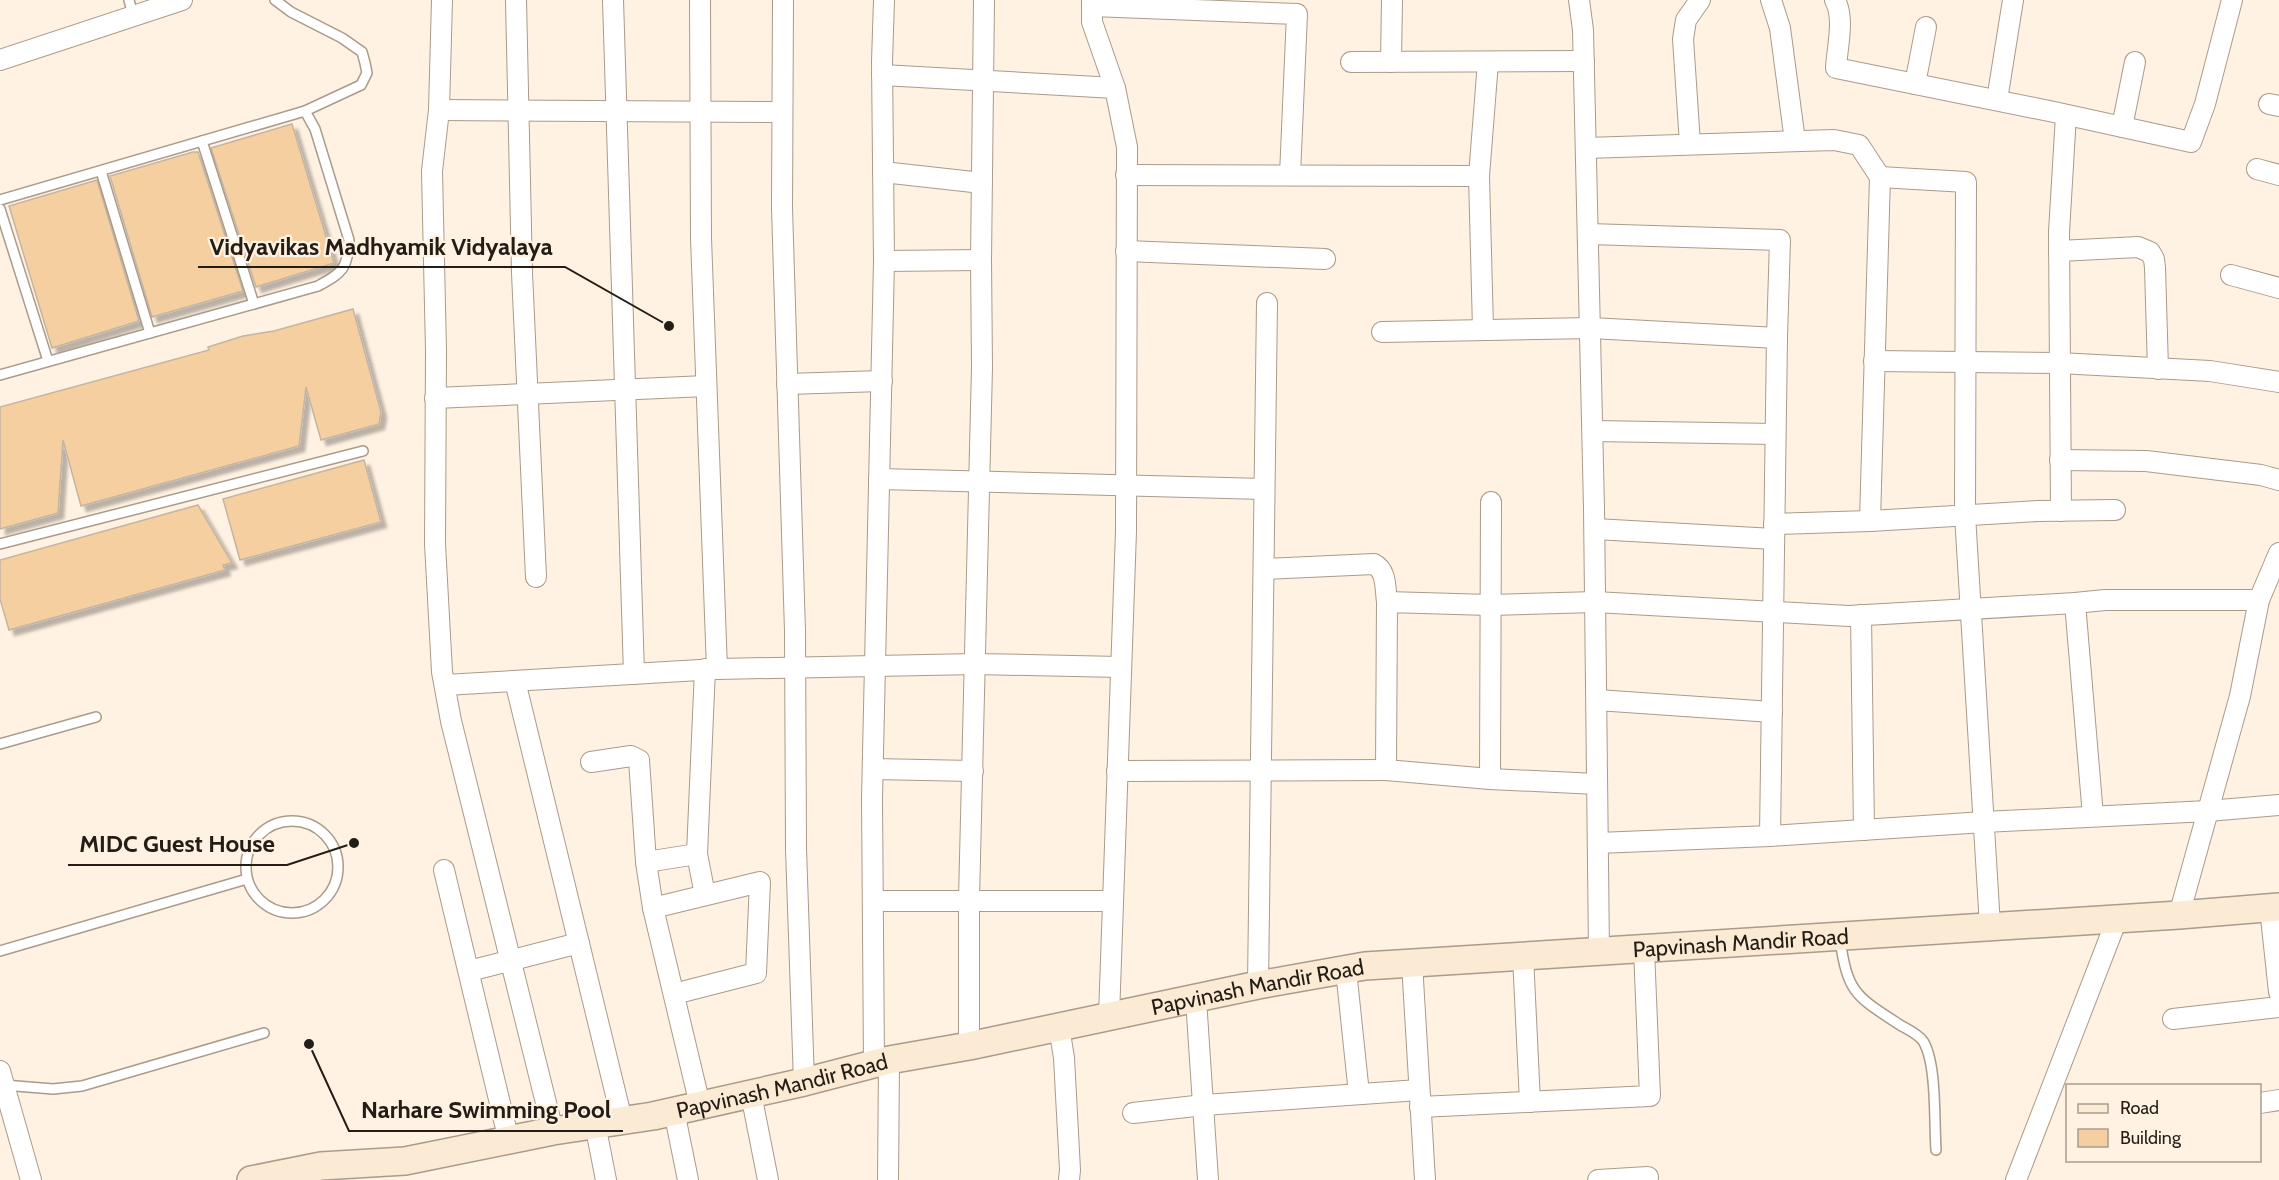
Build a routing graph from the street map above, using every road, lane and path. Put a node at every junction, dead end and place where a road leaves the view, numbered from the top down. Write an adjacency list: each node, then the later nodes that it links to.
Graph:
1 (182, 0): 18 (street)
2 (275, 0): 33 (lane)
3 (442, 0): 31 (street)
4 (516, 0): 32 (street)
5 (613, 0): 34 (street)
6 (700, 0): 35 (street)
7 (783, 0): 36 (street)
8 (884, 0): 26 (street)
9 (984, 0): 27 (street)
10 (1392, 0): 23 (street)
11 (1579, 0): 21 (street)
12 (1700, 0): 41 (street)
13 (1771, 0): 40 (street)
14 (1836, 0): 28 (street)
15 (2013, 0): 30 (street)
16 (2232, 0): 38 (street)
17 (1092, 3): 29 (street); 47 (street)
18 (131, 8): 20 (street)
19 (1926, 27): 28 (street)
20 (0, 60)
21 (1584, 61): 24 (street); 42 (street)
22 (1351, 62): 23 (street)
23 (1391, 62): 24 (street)
24 (1488, 62): 49 (street)
25 (2135, 62): 38 (street)
26 (882, 75): 27 (street); 45 (street)
27 (984, 81): 29 (street); 51 (street)
28 (1915, 84): 30 (street)
29 (1115, 88): 46 (street)
30 (1997, 100): 37 (street)
31 (439, 110): 32 (street); 81 (street)
32 (519, 110): 34 (street); 80 (street)
33 (305, 111): 39 (lane); 63 (lane)
34 (616, 111): 35 (street); 79 (street)
35 (700, 112): 36 (street); 78 (street)
36 (782, 112): 77 (street)
37 (2066, 115): 38 (street); 56 (street)
38 (2122, 127)
39 (202, 141): 44 (lane); 63 (lane)
40 (1795, 141): 41 (street); 50 (street)
41 (1690, 144): 42 (street)
42 (1586, 148): 54 (street)
43 (2256, 169): 48 (street)
44 (101, 171): 52 (lane); 67 (lane)
45 (884, 172): 51 (street); 59 (street)
46 (1126, 175): 47 (street); 55 (street)
47 (1290, 175): 49 (street)
48 (2279, 175)
49 (1479, 176): 65 (street)
50 (1880, 177): 70 (street); 71 (street)
51 (982, 183): 58 (street)
52 (0, 200)
53 (0, 209): 69 (lane)
54 (1589, 234): 64 (street); 68 (street)
55 (1126, 251): 57 (street); 89 (street)
56 (2059, 251): 72 (street); 73 (street)
57 (1325, 259)
58 (981, 260): 59 (street); 88 (street)
59 (884, 261): 75 (street)
60 (2231, 276): 61 (street)
61 (2279, 288)
62 (1267, 303): 90 (street)
63 (254, 304): 67 (lane)
64 (1591, 328): 65 (street); 68 (street); 82 (street)
65 (1483, 329): 66 (street)
66 (1382, 332)
67 (150, 333): 69 (lane)
68 (1777, 338): 83 (street)
69 (48, 361): 74 (lane)
70 (1874, 361): 71 (street); 95 (street)
71 (1965, 362): 72 (street); 94 (street)
72 (2059, 363): 73 (street); 85 (street)
73 (2158, 369): 76 (street)
74 (0, 375)
75 (882, 381): 77 (street); 86 (street)
76 (2279, 382)
77 (787, 384): 112 (street)
78 (706, 387): 79 (street); 114 (street)
79 (625, 390): 80 (street); 115 (street)
80 (527, 393): 81 (street); 101 (street)
81 (435, 398): 117 (street)
82 (1593, 431): 83 (street); 96 (street)
83 (1775, 434): 97 (street)
84 (363, 451): 98 (lane)
85 (2060, 460): 87 (street); 93 (street)
86 (879, 479): 88 (street); 111 (street)
87 (2279, 480)
88 (980, 481): 89 (street); 110 (street)
89 (1127, 485): 90 (street); 113 (street)
90 (1264, 489): 100 (street)
91 (1491, 502): 106 (street)
92 (2115, 510): 93 (street)
93 (2061, 511): 94 (street)
94 (1965, 515): 95 (street); 107 (street)
95 (1870, 521): 97 (street)
96 (1595, 529): 97 (street); 104 (street)
97 (1774, 531): 108 (street)
98 (0, 544)
99 (2279, 553): 102 (street)
100 (1264, 569): 103 (street); 124 (street)
101 (536, 577)
102 (2259, 600): 105 (street); 131 (street)
103 (1387, 602): 106 (street); 125 (street)
104 (1595, 602): 106 (street); 108 (street); 118 (street)
105 (2075, 603): 107 (street); 132 (street)
106 (1490, 605): 128 (street)
107 (1972, 609): 109 (street); 133 (street)
108 (1772, 613): 109 (street); 119 (street)
109 (1861, 615): 134 (street)
110 (976, 664): 111 (street); 113 (street); 126 (street)
111 (875, 666): 112 (street); 123 (street)
112 (795, 667): 114 (street); 172 (street)
113 (1120, 667): 127 (street)
114 (711, 669): 115 (street); 137 (street)
115 (634, 674): 116 (street)
116 (515, 681): 117 (street); 151 (street)
117 (445, 685): 156 (street)
118 (1596, 700): 119 (street); 129 (street)
119 (1772, 712): 135 (street)
120 (96, 717): 121 (lane)
121 (0, 744)
122 (591, 762): 138 (street)
123 (873, 769): 126 (street); 144 (street)
124 (1261, 770): 125 (street); 127 (street); 160 (street)
125 (1386, 770): 128 (street)
126 (973, 771): 142 (street)
127 (1117, 771): 143 (street)
128 (1490, 779): 129 (street)
129 (1597, 784): 136 (street)
130 (2279, 805): 131 (street)
131 (2208, 811): 132 (street); 147 (street)
132 (2094, 816): 133 (street)
133 (1984, 822): 134 (street); 149 (street)
134 (1864, 830): 135 (street)
135 (1770, 836): 136 (street)
136 (1598, 843): 154 (street)
137 (697, 854): 138 (street); 141 (street)
138 (646, 862): 146 (street)
139 (444, 870): 159 (street)
140 (247, 879): 140 (lane); 153 (lane)
141 (705, 896): 146 (street); 162 (street)
142 (969, 899): 143 (street); 144 (street); 169 (street)
143 (1113, 900): 165 (street)
144 (873, 901): 170 (street)
145 (2275, 907): 147 (street, Papvinash Mandir Road); 161 (street)
146 (653, 908): 162 (street)
147 (2179, 915): 148 (street, Papvinash Mandir Road)
148 (2117, 919): 149 (street, Papvinash Mandir Road); 198 (street)
149 (1990, 926): 150 (street, Papvinash Mandir Road)
150 (1840, 936): 152 (street, Papvinash Mandir Road); 186 (lane)
151 (579, 943): 156 (street); 182 (street)
152 (1644, 949): 154 (street, Papvinash Mandir Road); 177 (street)
153 (0, 951)
154 (1599, 952): 155 (street, Papvinash Mandir Road)
155 (1523, 957): 157 (street, Papvinash Mandir Road); 177 (street)
156 (512, 959): 159 (street); 184 (street)
157 (1412, 963): 158 (street, Papvinash Mandir Road); 175 (street)
158 (1346, 970): 160 (street, Papvinash Mandir Road); 174 (street)
159 (469, 971): 185 (street)
160 (1258, 985): 163 (street, Papvinash Mandir Road)
161 (2279, 992)
162 (674, 994): 180 (street)
163 (1196, 999): 165 (street, Papvinash Mandir Road); 179 (street)
164 (2279, 1007): 166 (street)
165 (1109, 1017): 167 (street, Papvinash Mandir Road)
166 (2173, 1019)
167 (1059, 1027): 169 (street, Papvinash Mandir Road); 194 (street)
168 (264, 1033): 171 (lane)
169 (969, 1046): 170 (street, Papvinash Mandir Road)
170 (882, 1062): 172 (street, Papvinash Mandir Road); 193 (street)
171 (2, 1078): 188 (street)
172 (804, 1082): 173 (street, Papvinash Mandir Road)
173 (751, 1094): 180 (street, Papvinash Mandir Road); 192 (street)
174 (1359, 1094): 175 (street); 179 (street)
175 (1420, 1098): 177 (street); 196 (street)
176 (2279, 1100): 178 (street)
177 (1530, 1102)
178 (2261, 1103)
179 (1204, 1105): 181 (street); 195 (street)
180 (687, 1108): 182 (street, Papvinash Mandir Road); 191 (street)
181 (1133, 1113)
182 (622, 1120): 183 (street, Papvinash Mandir Road)
183 (595, 1124): 184 (street, Papvinash Mandir Road); 190 (street)
184 (554, 1131): 185 (street, Papvinash Mandir Road)
185 (509, 1141): 189 (street, Papvinash Mandir Road)
186 (1936, 1150)
187 (1648, 1177): 197 (street)
188 (31, 1180)
189 (251, 1180)
190 (606, 1180)
191 (688, 1180)
192 (768, 1180)
193 (888, 1180)
194 (1069, 1180)
195 (1208, 1180)
196 (1425, 1180)
197 (1598, 1180)
198 (2016, 1180)

